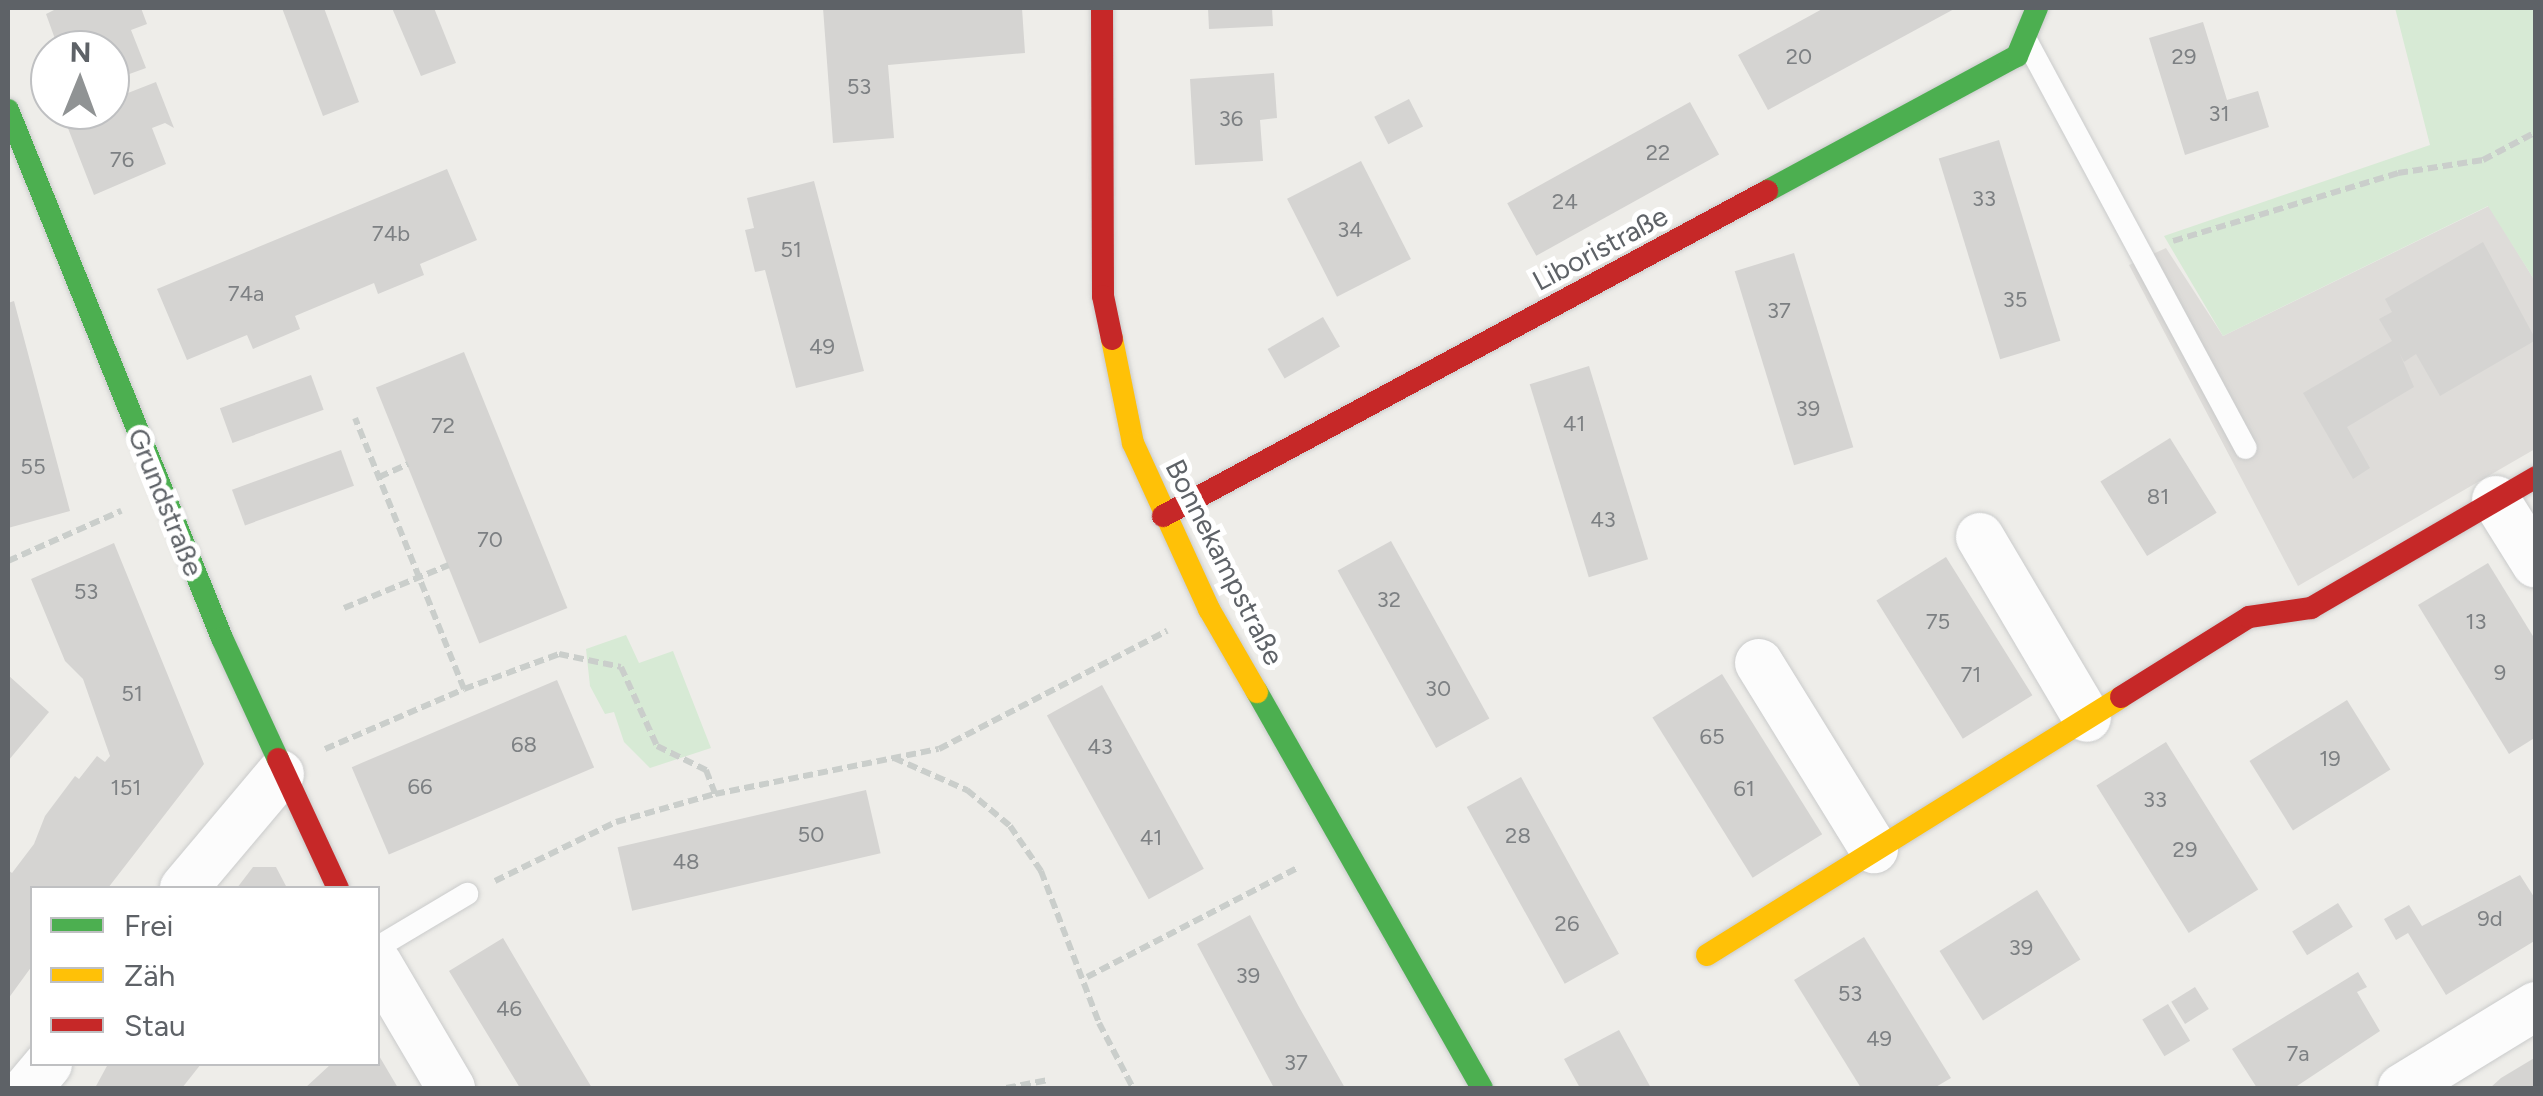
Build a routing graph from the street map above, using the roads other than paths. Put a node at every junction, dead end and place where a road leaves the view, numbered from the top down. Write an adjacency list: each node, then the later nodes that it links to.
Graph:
1 (1102, 8): 7 (street, Bonnekampstraße)
2 (2037, 8): 3 (street)
3 (2027, 42): 5 (lane); 7 (street, Liboristraße)
4 (8, 110): 12 (street, Grundstraße)
5 (2246, 448)
6 (2516, 488): 9 (street); 11 (street)
7 (1163, 516): 24 (street, Bonnekampstraße)
8 (1980, 537): 11 (street)
9 (2536, 564)
10 (1759, 663): 13 (street)
11 (2088, 718): 13 (street)
12 (279, 772): 14 (street); 15 (street, Grundstraße)
13 (1874, 849): 18 (street)
14 (186, 886)
15 (337, 886)
16 (467, 894): 17 (lane)
17 (380, 945)
18 (1707, 955)
19 (380, 967): 23 (street)
20 (2536, 1006): 25 (street)
21 (46, 1066): 22 (street)
22 (28, 1088)
23 (452, 1088)
24 (1482, 1088)
25 (2402, 1088)

